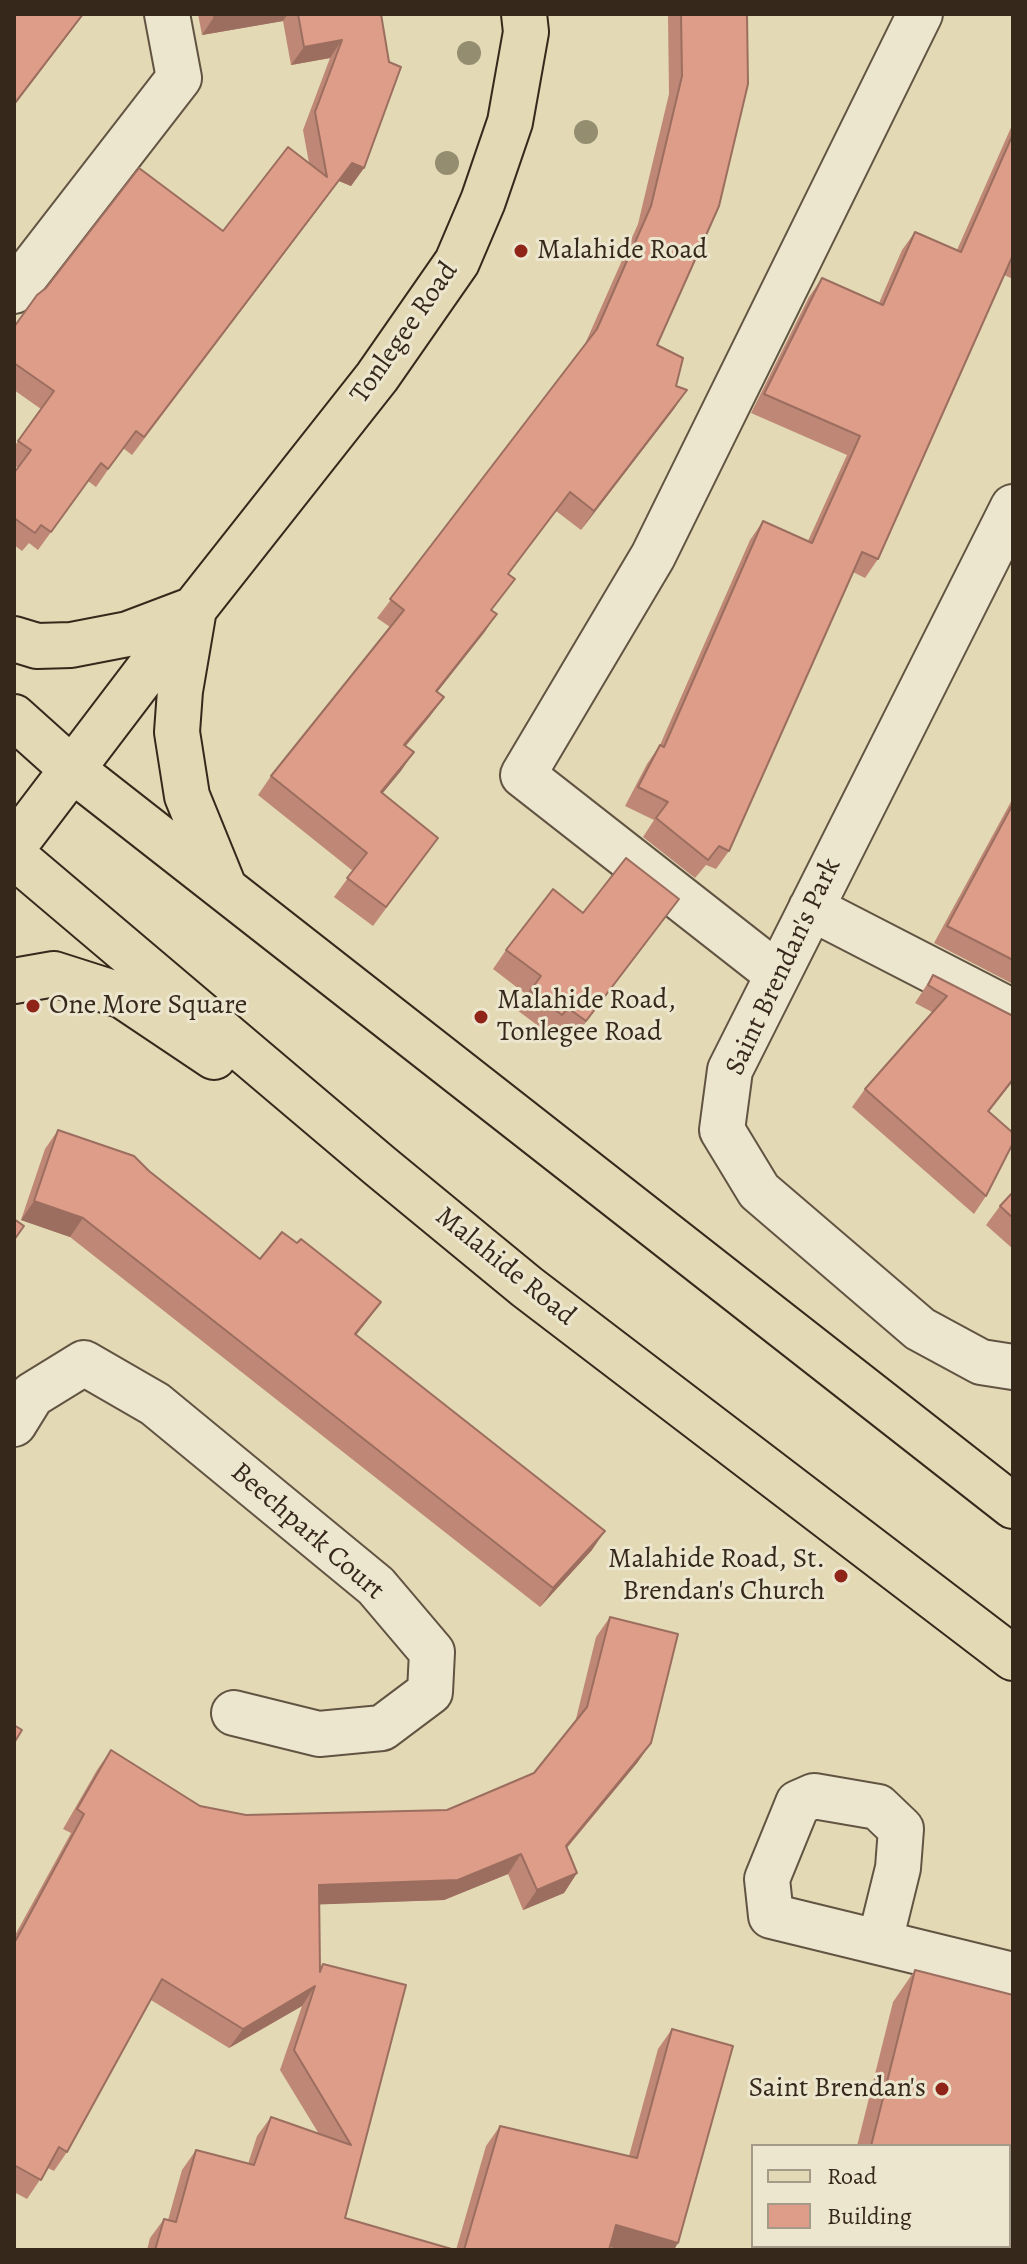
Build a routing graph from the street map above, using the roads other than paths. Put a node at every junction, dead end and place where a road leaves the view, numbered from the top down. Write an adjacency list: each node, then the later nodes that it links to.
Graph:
1 (167, 14): 4 (street)
2 (524, 14): 6 (main road, Tonlegee Road)
3 (920, 14): 14 (street)
4 (14, 291)
5 (1013, 507): 13 (street, Saint Brendan's Park)
6 (194, 609): 7 (main road); 9 (main road, Tonlegee Road); 12 (main road)
7 (14, 639)
8 (14, 717): 9 (main road)
9 (73, 770): 10 (main road, Tonlegee Road); 12 (main road)
10 (14, 846)
11 (14, 856): 17 (main road, Malahide Road)
12 (224, 888): 20 (main road)
13 (811, 908): 14 (street, Saint Brendan's Park); 16 (street)
14 (777, 974): 18 (street, Saint Brendan's Park)
15 (14, 981): 17 (main road)
16 (1013, 1012)
17 (380, 1166): 21 (main road, Malahide Road)
18 (1013, 1367)
19 (14, 1424): 22 (street, Beechpark Court)
20 (1013, 1506)
21 (1013, 1658)
22 (234, 1713)
23 (880, 1941): 24 (street)
24 (1013, 1975)

